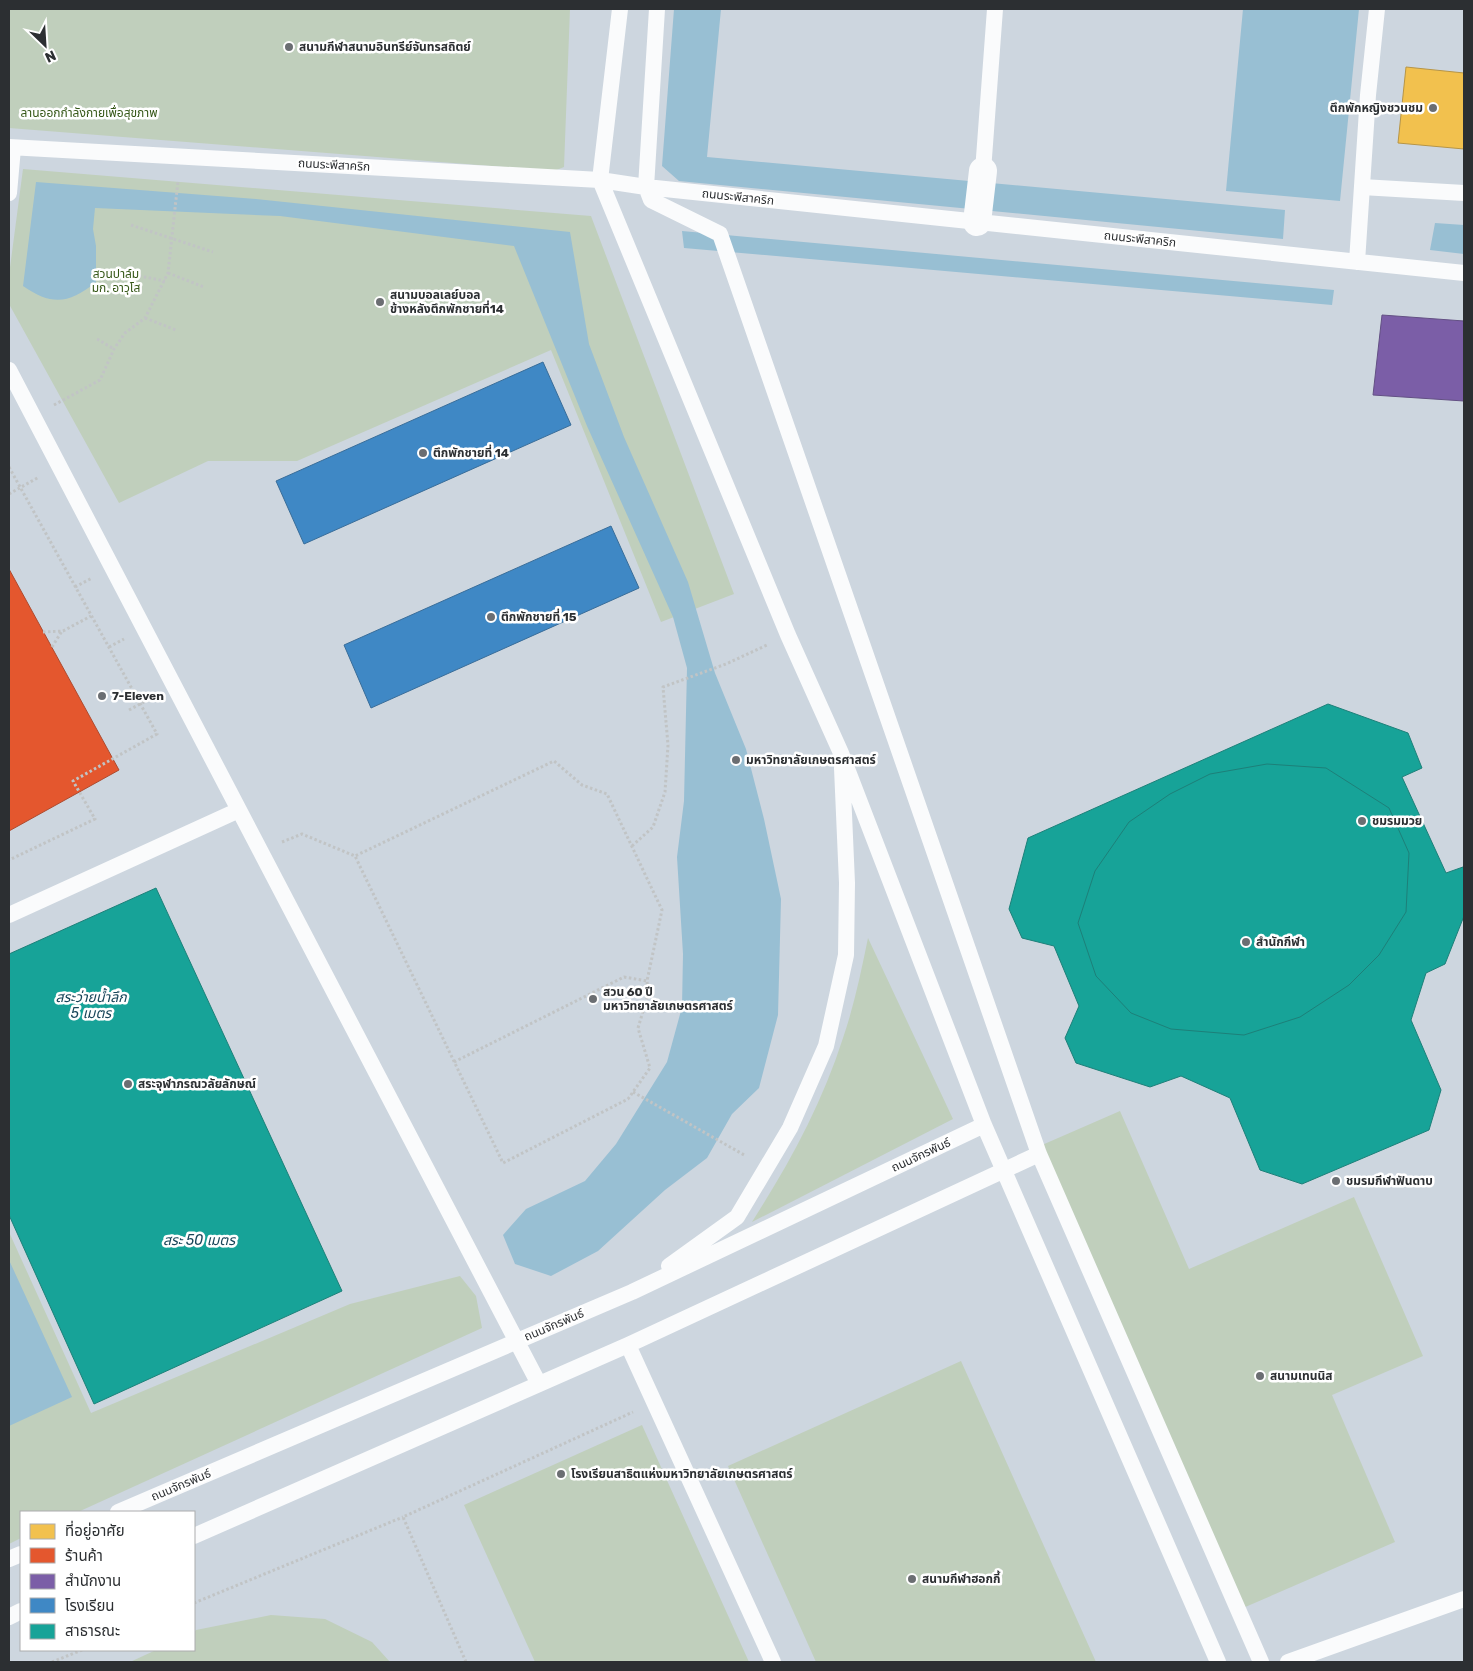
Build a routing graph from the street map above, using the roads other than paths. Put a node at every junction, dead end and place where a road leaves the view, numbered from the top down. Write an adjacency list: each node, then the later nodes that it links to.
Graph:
1 (620, 9): 7 (lane)
2 (657, 9): 8 (lane)
3 (995, 9): 6 (lane)
4 (1377, 9): 9 (lane)
5 (11, 148): 7 (lane, ถนนระพีสาคริก); 11 (lane)
6 (983, 171): 12 (street)
7 (600, 180): 8 (lane, ถนนระพีสาคริก); 16 (lane)
8 (646, 187): 12 (lane, ถนนระพีสาคริก); 20 (lane)
9 (1362, 187): 10 (lane); 13 (lane)
10 (1464, 193)
11 (9, 194)
12 (978, 216): 13 (lane, ถนนระพีสาคริก)
13 (1357, 262): 14 (lane, ถนนระพีสาคริก)
14 (1464, 273)
15 (9, 370): 17 (lane)
16 (841, 753): 19 (lane); 22 (lane)
17 (239, 810): 18 (lane); 23 (lane)
18 (9, 915)
19 (984, 1126): 21 (lane); 22 (lane, ถนนจักรพันธ์)
20 (1039, 1154): 21 (lane); 31 (lane)
21 (1003, 1171): 24 (lane); 30 (lane)
22 (632, 1292): 23 (lane, ถนนจักรพันธ์)
23 (517, 1341): 25 (lane); 26 (lane, ถนนจักรพันธ์)
24 (628, 1345): 25 (lane); 29 (lane)
25 (539, 1384): 27 (lane)
26 (120, 1511)
27 (195, 1536)
28 (1464, 1599): 32 (lane)
29 (774, 1662)
30 (1218, 1662)
31 (1261, 1662)
32 (1288, 1662)

